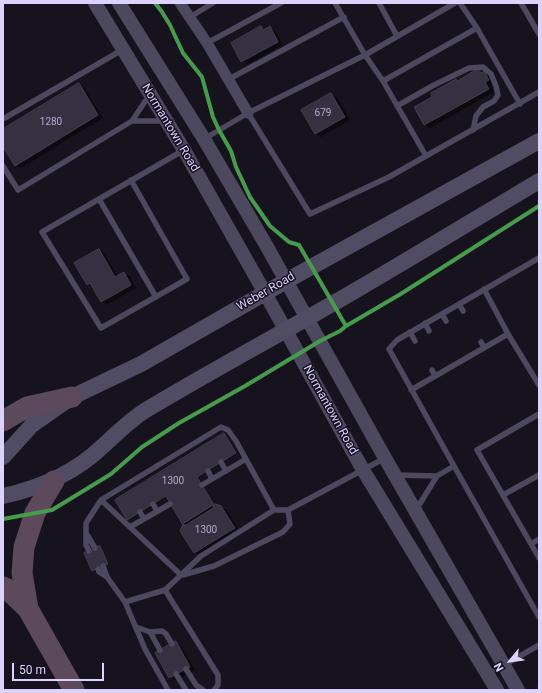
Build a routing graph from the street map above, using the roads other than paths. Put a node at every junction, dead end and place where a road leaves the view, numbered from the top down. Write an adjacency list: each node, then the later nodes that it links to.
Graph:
1 (95, 3): 17 (street, Normantown Road)
2 (180, 3): 11 (street)
3 (213, 3): 11 (lane)
4 (281, 3): 16 (lane)
5 (335, 3): 12 (lane)
6 (379, 3): 15 (lane)
7 (455, 3): 15 (lane)
8 (460, 3): 13 (lane)
9 (521, 3): 14 (lane)
10 (121, 4): 30 (street, Normantown Road)
11 (190, 16): 16 (street)
12 (344, 18): 18 (lane); 19 (lane)
13 (477, 28): 20 (lane); 23 (lane)
14 (539, 34)
15 (397, 36): 18 (lane)
16 (207, 44): 19 (street)
17 (123, 49): 22 (street, Normantown Road); 26 (lane)
18 (365, 55): 20 (lane); 25 (lane)
19 (229, 79): 25 (street)
20 (383, 81): 24 (lane)
21 (539, 92): 23 (lane)
22 (150, 94): 27 (lane); 28 (street, Normantown Road)
23 (520, 104): 29 (lane)
24 (397, 106): 29 (lane); 33 (lane)
25 (248, 113): 30 (lane); 33 (lane)
26 (3, 119)
27 (132, 120): 28 (lane); 34 (lane)
28 (167, 121): 32 (street, Normantown Road)
29 (473, 130): 33 (lane)
30 (204, 139): 39 (street, Normantown Road)
31 (539, 141): 39 (main road, Weber Road)
32 (184, 150): 35 (lane); 41 (street, Normantown Road)
33 (426, 156)
34 (3, 166)
35 (131, 180): 37 (lane); 42 (lane)
36 (539, 182): 46 (main road)
37 (99, 199): 42 (lane); 42 (lane)
38 (539, 258): 40 (lane)
39 (286, 280): 41 (main road, Weber Road); 46 (street, Normantown Road)
40 (484, 289): 43 (lane); 52 (lane)
41 (265, 293): 49 (street, Normantown Road); 56 (main road, Weber Road)
42 (156, 297)
43 (459, 304): 44 (lane); 45 (lane)
44 (463, 311)
45 (442, 314): 47 (lane); 48 (lane)
46 (307, 318): 49 (main road); 65 (street, Normantown Road)
47 (446, 321)
48 (425, 323): 50 (lane); 51 (lane)
49 (286, 330): 73 (street, Normantown Road); 82 (main road)
50 (429, 331)
51 (410, 332): 53 (lane); 55 (lane)
52 (508, 334): 54 (lane); 55 (lane)
53 (415, 341)
54 (539, 385)
55 (411, 390): 70 (lane)
56 (72, 398): 58 (highway); 64 (main road, Weber Road)
57 (539, 414): 87 (lane)
58 (3, 421)
59 (206, 436): 60 (lane); 61 (lane); 66 (lane)
60 (209, 442)
61 (192, 444): 62 (lane); 63 (lane)
62 (196, 450)
63 (177, 454): 67 (lane); 68 (lane)
64 (3, 457)
65 (385, 458): 73 (lane); 77 (street, Normantown Road)
66 (246, 459): 75 (lane); 92 (lane)
67 (181, 460)
68 (164, 462): 71 (lane); 72 (lane)
69 (222, 462): 75 (lane)
70 (454, 466): 79 (lane); 113 (lane)
71 (168, 468)
72 (153, 469): 76 (lane); 80 (lane)
73 (364, 470): 93 (lane); 122 (street, Normantown Road)
74 (208, 471): 81 (lane)
75 (226, 471): 81 (lane)
76 (156, 475)
77 (394, 475): 79 (lane); 96 (street, Normantown Road)
78 (539, 475): 87 (lane)
79 (437, 476): 96 (lane)
80 (138, 478): 83 (lane); 85 (lane)
81 (212, 479): 84 (lane)
82 (54, 481): 88 (main road); 112 (highway)
83 (141, 484)
84 (202, 485)
85 (124, 486): 86 (lane); 89 (lane)
86 (128, 492)
87 (503, 495): 101 (lane)
88 (3, 496)
89 (101, 500): 98 (lane); 99 (lane)
90 (153, 504): 95 (lane)
91 (170, 504): 95 (lane)
92 (274, 510): 93 (lane); 107 (lane)
93 (288, 510): 107 (lane)
94 (140, 512): 97 (lane)
95 (157, 512): 97 (lane)
96 (415, 512): 119 (street, Normantown Road)
97 (144, 519): 98 (lane)
98 (130, 527): 107 (lane)
99 (86, 532): 102 (lane); 103 (lane)
100 (539, 539): 101 (lane)
101 (531, 544): 104 (lane)
102 (96, 548)
103 (89, 551)
104 (539, 558)
105 (104, 566): 108 (lane)
106 (98, 569): 108 (lane)
107 (181, 575): 110 (lane)
108 (107, 577): 111 (lane)
109 (3, 587): 112 (highway)
110 (165, 590): 111 (lane); 127 (lane)
111 (125, 602): 114 (lane)
112 (28, 609): 123 (highway)
113 (539, 617)
114 (136, 627): 115 (lane); 124 (lane)
115 (150, 632): 116 (lane); 118 (lane)
116 (172, 644)
117 (539, 645): 119 (lane)
118 (160, 650)
119 (504, 665): 122 (lane); 129 (street, Normantown Road)
120 (186, 669): 126 (lane)
121 (176, 674): 125 (lane)
122 (487, 675): 128 (street, Normantown Road)
123 (74, 690)
124 (168, 690)
125 (186, 690)
126 (203, 690)
127 (214, 690)
128 (497, 690)
129 (518, 690)

